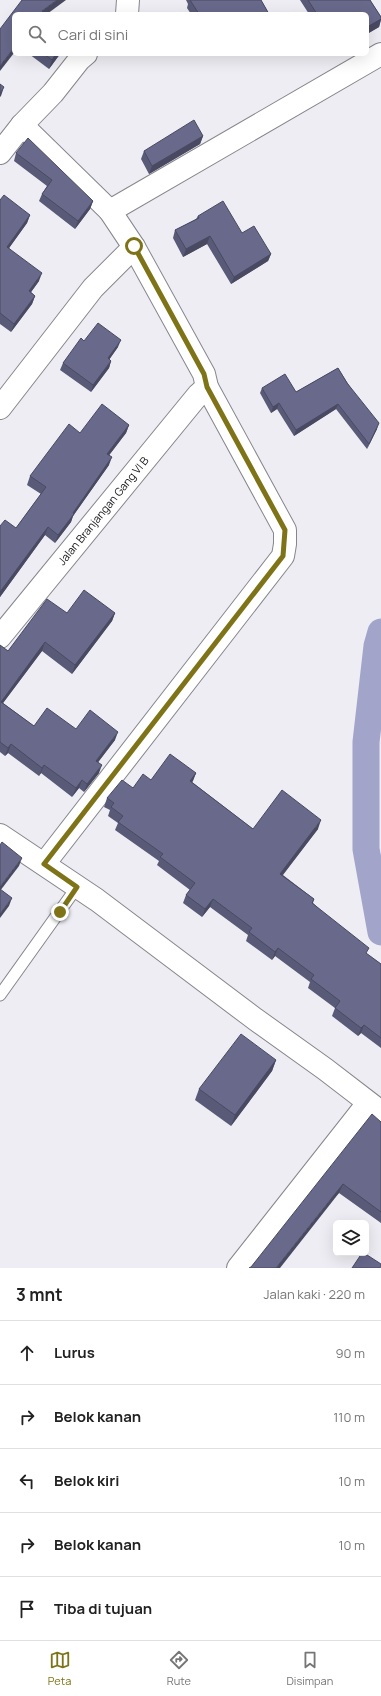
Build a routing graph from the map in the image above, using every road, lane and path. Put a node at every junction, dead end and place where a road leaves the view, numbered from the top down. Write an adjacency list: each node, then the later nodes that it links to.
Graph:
1 (128, 0): 2 (street)
2 (127, 12)
3 (381, 54): 7 (street)
4 (84, 56): 5 (street)
5 (22, 126): 6 (street); 7 (street)
6 (0, 153)
7 (110, 211): 8 (street)
8 (134, 246): 9 (street); 10 (street)
9 (207, 387): 11 (street, Jalan Branjangan Gang VI B); 13 (street)
10 (0, 408)
11 (0, 637)
12 (0, 835): 13 (street)
13 (44, 864): 14 (street)
14 (77, 887): 15 (lane); 16 (street)
15 (0, 995)
16 (375, 1108): 17 (street)
17 (238, 1268)

